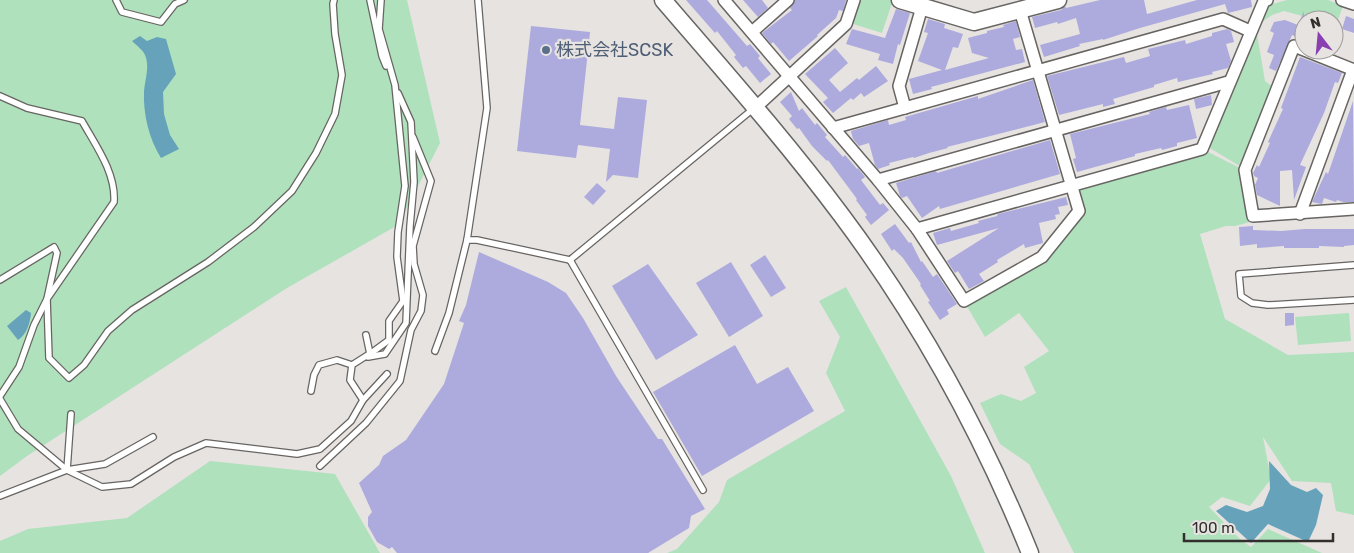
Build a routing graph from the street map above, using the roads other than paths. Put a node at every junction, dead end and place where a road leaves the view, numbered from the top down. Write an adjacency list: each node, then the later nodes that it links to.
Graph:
1 (116, 0): 2 (lane)
2 (184, 0)
3 (334, 0): 40 (lane)
4 (370, 0): 24 (lane)
5 (381, 0): 24 (lane)
6 (478, 0): 36 (lane)
7 (664, 0): 26 (street)
8 (724, 0): 19 (street)
9 (788, 0): 19 (street)
10 (854, 0): 22 (street)
11 (900, 0): 16 (street)
12 (1058, 0): 17 (street)
13 (1268, 0): 18 (street)
14 (1342, 0): 15 (street)
15 (1354, 4)
16 (922, 6): 17 (street); 27 (street)
17 (1020, 10): 20 (street)
18 (1250, 31): 20 (street); 23 (street)
19 (752, 32): 22 (street)
20 (1038, 70): 27 (street); 29 (street)
21 (1354, 70): 34 (street); 34 (street)
22 (789, 76): 26 (street); 28 (street)
23 (1228, 82): 29 (street); 32 (street)
24 (395, 85): 30 (lane); 44 (lane)
25 (0, 96): 40 (lane)
26 (755, 108): 37 (lane); 56 (street)
27 (905, 108): 28 (street)
28 (833, 128): 31 (street)
29 (1055, 130): 31 (street); 32 (street)
30 (411, 132): 44 (lane); 52 (lane)
31 (878, 180): 35 (street)
32 (1071, 186): 35 (street); 35 (street)
33 (1354, 210): 34 (street)
34 (1300, 214)
35 (917, 229)
36 (467, 240): 37 (lane); 43 (lane)
37 (570, 260): 54 (lane)
38 (1354, 265): 41 (lane)
39 (0, 280): 40 (lane)
40 (47, 299): 48 (lane)
41 (1354, 300)
42 (366, 335): 44 (lane)
43 (435, 351)
44 (367, 356): 45 (lane)
45 (352, 365): 47 (lane); 49 (lane)
46 (387, 374): 49 (lane)
47 (311, 391)
48 (0, 397): 53 (lane)
49 (363, 400): 53 (lane)
50 (71, 414): 53 (lane)
51 (153, 437): 53 (lane)
52 (320, 466)
53 (67, 470): 55 (lane)
54 (703, 490)
55 (0, 496)
56 (1030, 553)

